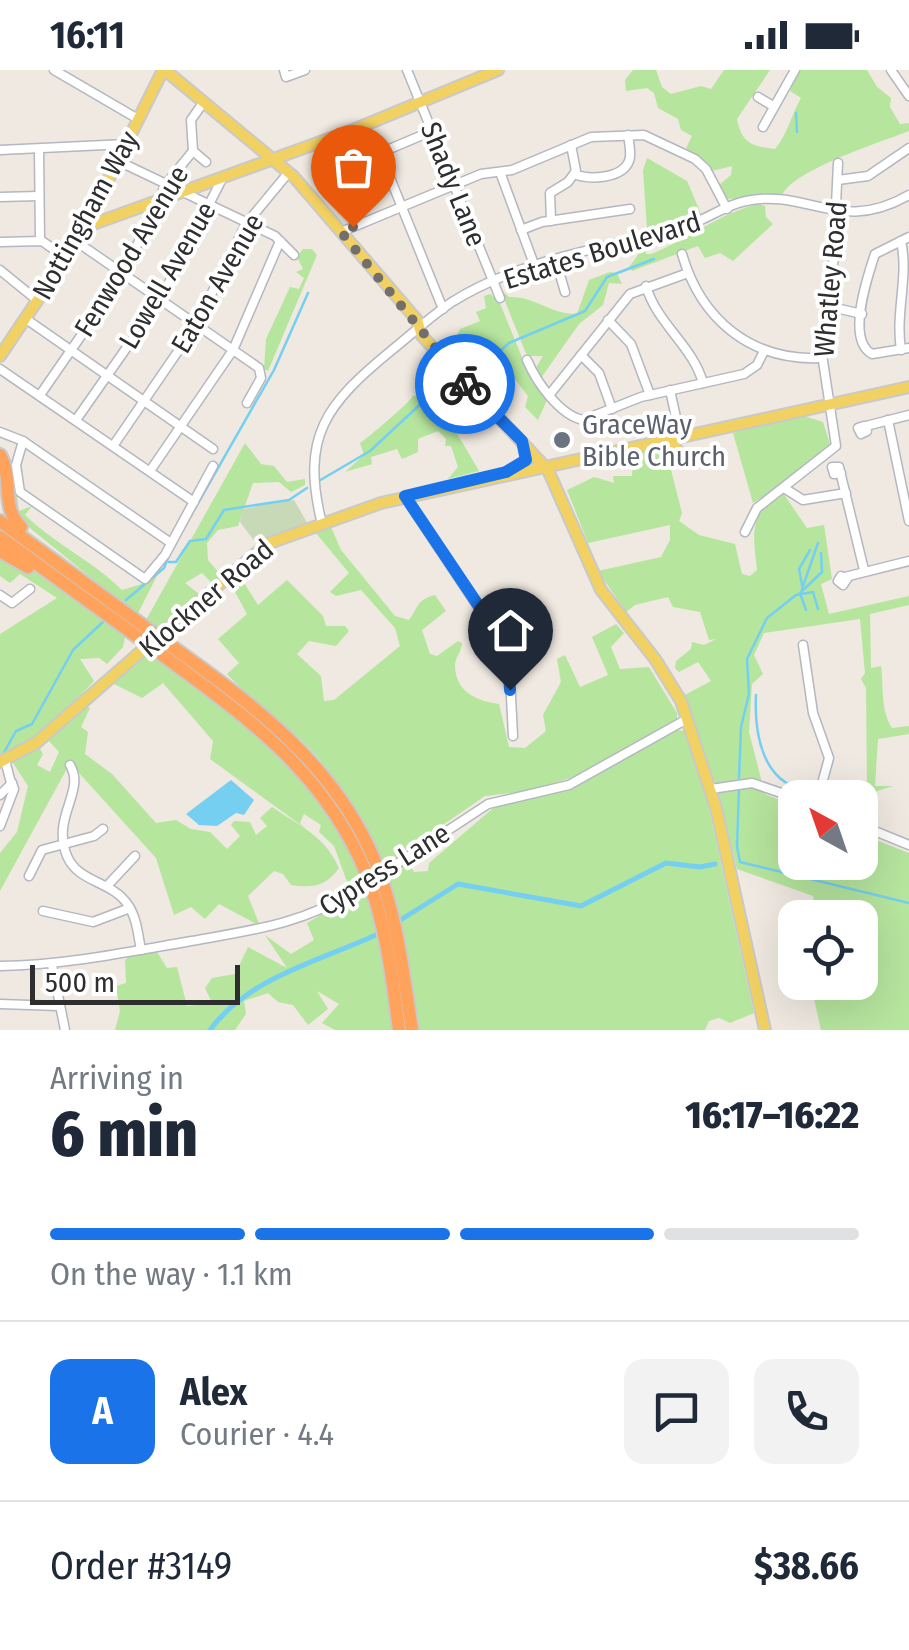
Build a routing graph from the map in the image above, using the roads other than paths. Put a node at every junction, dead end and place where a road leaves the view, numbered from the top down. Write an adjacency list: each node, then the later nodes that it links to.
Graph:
1 (54, 70): 15 (street)
2 (164, 70): 13 (main road); 15 (main road, Nottingham Way)
3 (305, 70): 8 (street)
4 (407, 70): 12 (street, Shady Lane)
5 (498, 70): 9 (main road)
6 (795, 70): 14 (street)
7 (891, 70): 11 (street)
8 (285, 74)
9 (468, 76): 12 (main road)
10 (758, 96): 14 (street)
11 (909, 96)
12 (420, 102): 17 (street, Shady Lane); 27 (main road)
13 (203, 103): 24 (main road); 25 (street, Fenwood Avenue)
14 (774, 106): 16 (street)
15 (138, 119): 19 (main road, Nottingham Way)
16 (763, 127)
17 (432, 131): 37 (street, Shady Lane); 44 (street)
18 (628, 136): 20 (street); 33 (street); 46 (street)
19 (126, 144): 22 (street); 26 (main road, Nottingham Way)
20 (571, 145): 32 (street); 33 (street)
21 (909, 148): 35 (street)
22 (38, 149): 23 (street); 40 (street)
23 (0, 150)
24 (260, 150): 27 (main road); 30 (main road)
25 (193, 151): 28 (street); 36 (street, Fenwood Avenue)
26 (118, 160): 36 (street); 51 (main road, Nottingham Way)
27 (274, 160): 30 (main road); 31 (main road)
28 (206, 162)
29 (838, 163): 35 (street, Whatley Road)
30 (256, 166): 34 (main road)
31 (289, 172): 49 (street, Eaton Avenue); 53 (main road)
32 (500, 172): 37 (street); 52 (street)
33 (574, 174): 48 (street)
34 (222, 179): 38 (main road); 43 (street, Lowell Avenue)
35 (838, 180): 47 (street, Whatley Road)
36 (166, 184): 38 (street); 42 (street, Fenwood Avenue)
37 (454, 185): 44 (street); 67 (street, Shady Lane)
38 (184, 193): 42 (main road); 43 (street)
39 (909, 195): 47 (street, Estates Boulevard)
40 (39, 196): 41 (street); 56 (street)
41 (0, 197)
42 (156, 204): 50 (main road); 66 (street, Fenwood Avenue)
43 (206, 204): 49 (street); 71 (street, Lowell Avenue)
44 (402, 207): 53 (street); 74 (street)
45 (630, 209): 48 (street)
46 (728, 209): 47 (street, Estates Boulevard); 62 (street, Estates Boulevard)
47 (836, 212): 73 (street, Whatley Road)
48 (551, 221): 52 (street)
49 (246, 224): 55 (street); 78 (street, Eaton Avenue)
50 (100, 225): 51 (main road); 57 (main road)
51 (85, 227): 57 (main road, Nottingham Way)
52 (521, 230): 63 (street)
53 (341, 232): 79 (main road)
54 (905, 239): 75 (street); 81 (street)
55 (280, 240): 60 (street); 83 (street)
56 (40, 241): 58 (street); 61 (street)
57 (77, 241): 61 (main road, Nottingham Way); 66 (street)
58 (0, 242)
59 (682, 254): 65 (street)
60 (294, 255)
61 (66, 258): 72 (main road, Nottingham Way)
62 (556, 261): 63 (street, Estates Boulevard); 69 (street)
63 (535, 267): 67 (street, Estates Boulevard)
64 (0, 270): 72 (street)
65 (688, 273): 68 (street); 84 (street)
66 (122, 274): 71 (street); 82 (street, Fenwood Avenue)
67 (494, 284): 70 (street, Shady Lane); 74 (street, Estates Boulevard)
68 (646, 286): 77 (street); 91 (street)
69 (565, 292)
70 (500, 298)
71 (160, 300): 78 (street); 90 (street, Lowell Avenue)
72 (38, 301): 76 (main road, Nottingham Way)
73 (826, 306): 75 (street); 87 (street, Whatley Road)
74 (443, 309): 79 (street, Estates Boulevard)
75 (862, 314): 81 (street)
76 (26, 320): 80 (main road, Nottingham Way); 82 (street)
77 (608, 320): 85 (street); 96 (street)
78 (196, 325): 83 (street); 97 (street, Eaton Avenue)
79 (418, 328): 111 (main road); 131 (street, Estates Boulevard)
80 (4, 340): 86 (main road, Nottingham Way)
81 (905, 349)
82 (70, 350): 90 (street); 95 (street, Fenwood Avenue)
83 (233, 350): 98 (street); 104 (street)
84 (764, 351): 87 (street); 91 (street)
85 (581, 355): 94 (street); 100 (street)
86 (0, 356)
87 (821, 358): 99 (street, Whatley Road)
88 (527, 360): 94 (street)
89 (0, 369): 95 (street)
90 (107, 376): 97 (street); 102 (street, Lowell Avenue)
91 (703, 383): 93 (street)
92 (909, 387): 99 (main road, Klockner Road)
93 (670, 390): 96 (street); 107 (street)
94 (550, 394): 100 (street)
95 (40, 395): 102 (street)
96 (650, 395): 100 (street)
97 (144, 400): 104 (street); 110 (street, Eaton Avenue)
98 (247, 403)
99 (828, 404): 107 (main road, Klockner Road); 124 (street, Whatley Road)
100 (612, 408)
101 (909, 415): 103 (street)
102 (76, 420): 110 (street)
103 (888, 420): 105 (street); 115 (street)
104 (181, 426): 112 (street); 119 (street)
105 (866, 426)
106 (0, 432): 109 (street)
107 (680, 436): 108 (main road, Klockner Road)
108 (667, 438): 114 (main road); 117 (main road, Klockner Road)
109 (23, 441): 135 (street); 135 (street)
110 (113, 446): 119 (street)
111 (525, 446): 117 (main road); 120 (main road)
112 (212, 448)
113 (909, 449): 115 (street)
114 (680, 452)
115 (895, 452): 123 (street)
116 (0, 458): 122 (highway); 132 (highway)
117 (541, 465): 120 (main road, Klockner Road); 145 (main road)
118 (213, 466): 127 (street)
119 (150, 471): 127 (street)
120 (506, 472): 126 (main road, Klockner Road)
121 (841, 473): 125 (street)
122 (0, 480)
123 (905, 485): 130 (street)
124 (784, 488): 125 (street); 133 (street, Whatley Road)
125 (846, 493): 138 (street)
126 (405, 496): 131 (main road, Klockner Road); 146 (street)
127 (194, 502): 135 (street)
128 (0, 513): 132 (highway)
129 (0, 521): 143 (highway)
130 (909, 521)
131 (322, 524): 147 (main road, Klockner Road, bridge)
132 (27, 532): 143 (highway)
133 (744, 532)
134 (0, 539): 140 (highway)
135 (171, 543)
136 (0, 551): 140 (highway)
137 (909, 561): 138 (street)
138 (864, 570): 139 (street)
139 (845, 577)
140 (60, 581): 170 (highway)
141 (30, 589): 142 (street)
142 (0, 595)
143 (114, 605): 171 (highway)
144 (803, 644): 149 (street)
145 (687, 718): 151 (main road); 164 (street, Cypress Lane, bridge)
146 (512, 736)
147 (3, 761): 150 (street)
148 (70, 764): 157 (street)
149 (825, 780)
150 (11, 782): 153 (street); 154 (street)
151 (711, 789): 152 (street); 172 (main road)
152 (778, 792)
153 (0, 796)
154 (0, 826)
155 (103, 828): 157 (street)
156 (878, 832): 158 (street)
157 (64, 844): 160 (street); 161 (street)
158 (909, 845)
159 (136, 856): 161 (street)
160 (29, 876)
161 (108, 886): 162 (street)
162 (130, 908): 163 (street); 164 (street)
163 (44, 912)
164 (141, 950): 165 (street, Cypress Lane)
165 (52, 965): 166 (street, Cypress Lane); 168 (street)
166 (0, 966)
167 (0, 1004): 168 (street)
168 (58, 1006): 169 (street)
169 (64, 1030)
170 (399, 1030)
171 (412, 1030)
172 (765, 1030)

